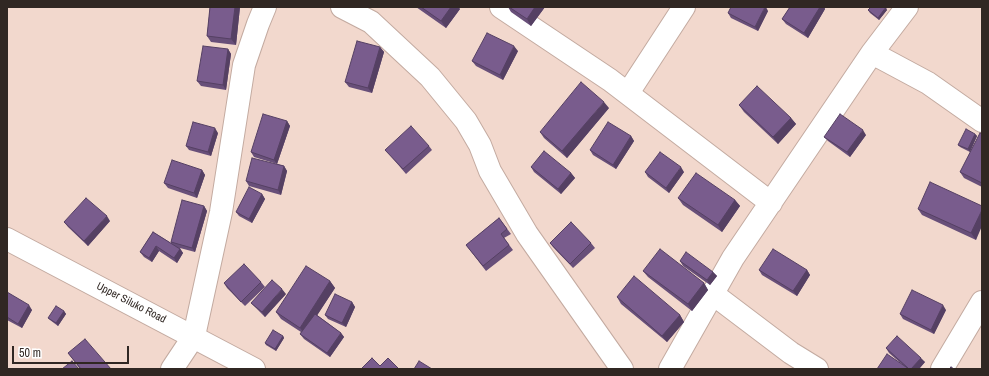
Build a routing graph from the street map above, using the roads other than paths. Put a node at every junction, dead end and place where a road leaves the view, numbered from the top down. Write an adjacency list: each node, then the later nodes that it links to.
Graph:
1 (265, 7): 13 (street)
2 (342, 7): 16 (street)
3 (500, 7): 7 (street)
4 (684, 7): 7 (street)
5 (907, 7): 6 (street)
6 (872, 53): 8 (street); 9 (street)
7 (628, 93): 9 (street)
8 (982, 121)
9 (771, 203): 11 (street)
10 (7, 239): 13 (street, Upper Siluko Road)
11 (712, 294): 17 (street); 18 (street)
12 (982, 302): 19 (street)
13 (194, 336): 14 (street); 15 (street, Upper Siluko Road)
14 (172, 369)
15 (254, 369)
16 (622, 369)
17 (670, 369)
18 (817, 369)
19 (942, 369)

